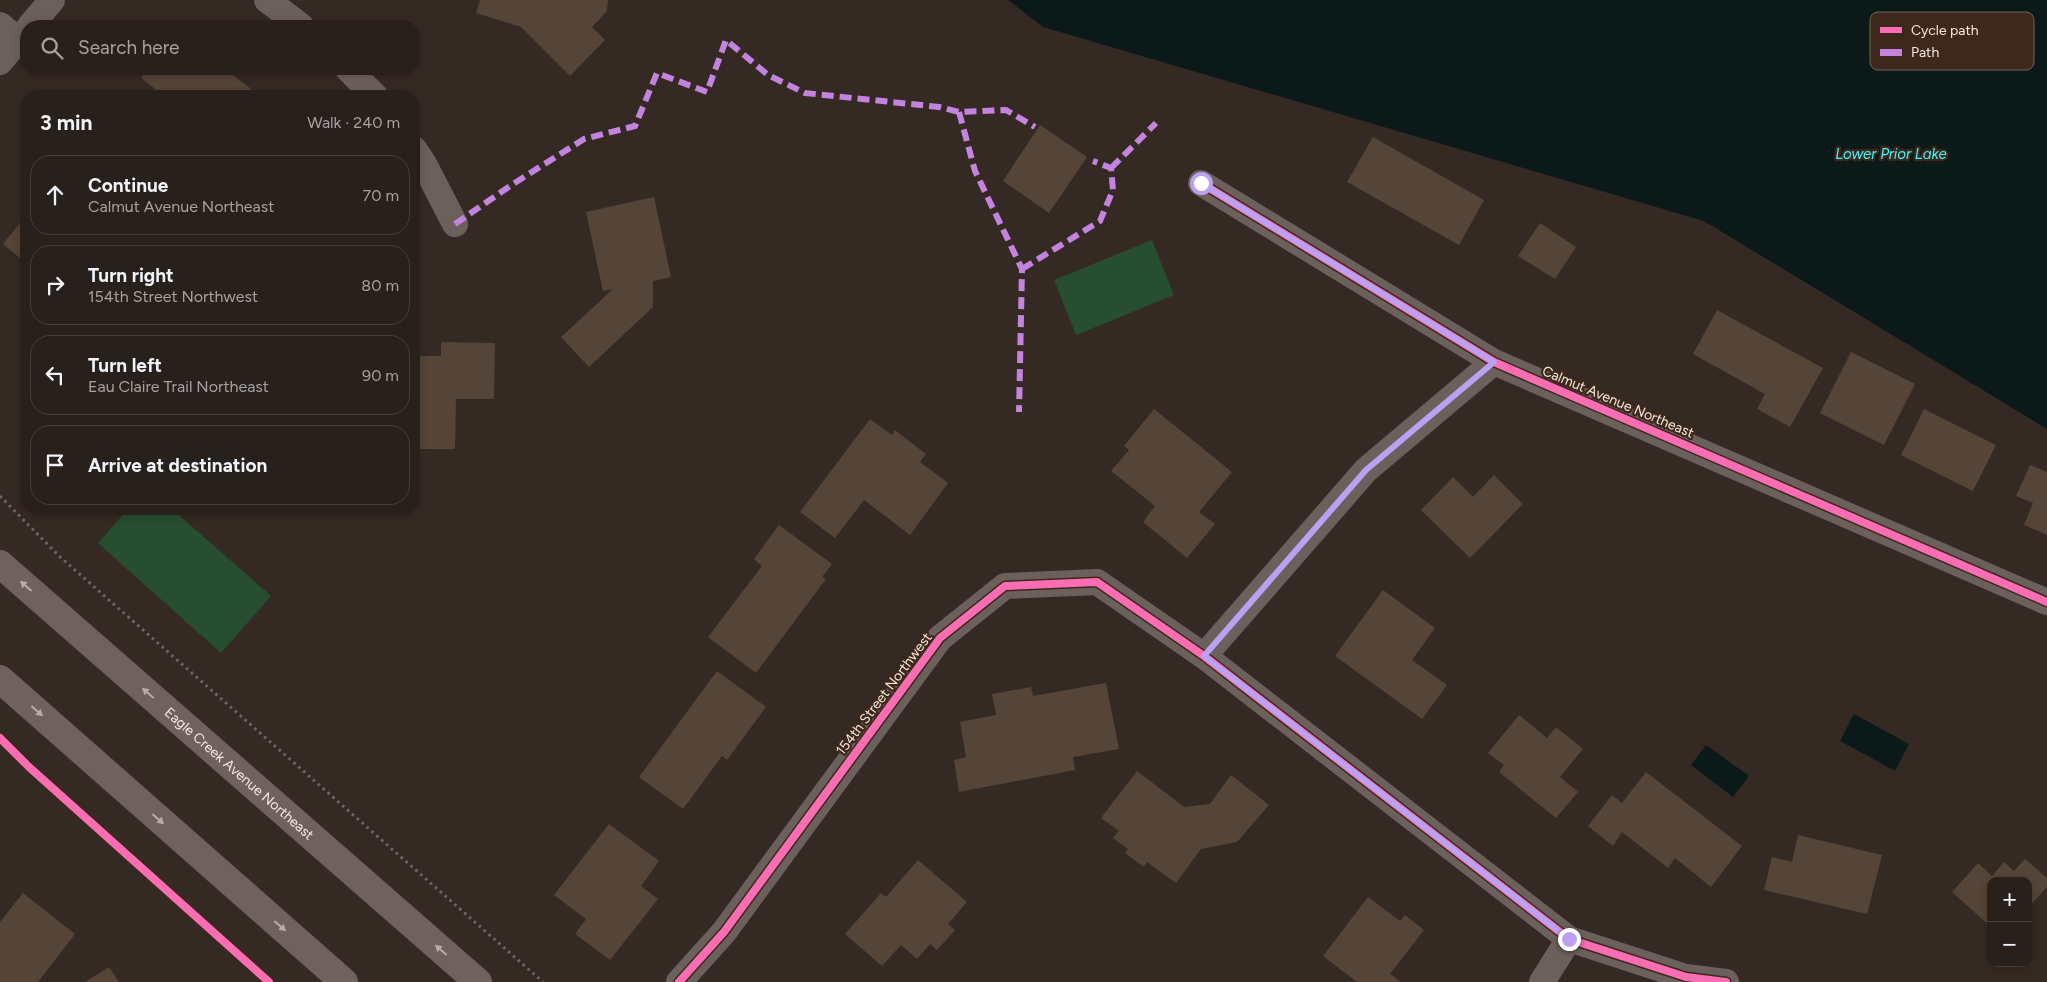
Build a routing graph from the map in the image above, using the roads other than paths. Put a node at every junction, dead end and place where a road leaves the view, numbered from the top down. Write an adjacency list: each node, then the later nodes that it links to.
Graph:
1 (52, 0): 3 (street)
2 (267, 0): 4 (street)
3 (31, 20)
4 (292, 20)
5 (19, 31): 6 (street)
6 (0, 62)
7 (354, 75): 8 (street)
8 (369, 90)
9 (420, 158): 11 (street)
10 (1201, 183): 12 (street, Calmut Avenue Northeast)
11 (455, 224)
12 (1494, 362): 14 (street, Calmut Avenue Northeast); 15 (street)
13 (0, 564): 19 (main road, Eagle Creek Avenue Northeast, one-way to 13)
14 (2047, 602)
15 (1204, 656): 17 (street, 154th Street Northwest); 20 (street, 154th Street Northwest)
16 (0, 679): 18 (main road, one-way to 18)
17 (1569, 939): 21 (street); 22 (street, 154th Street Northwest)
18 (344, 982)
19 (478, 982)
20 (679, 982)
21 (1542, 982)
22 (1726, 982)

